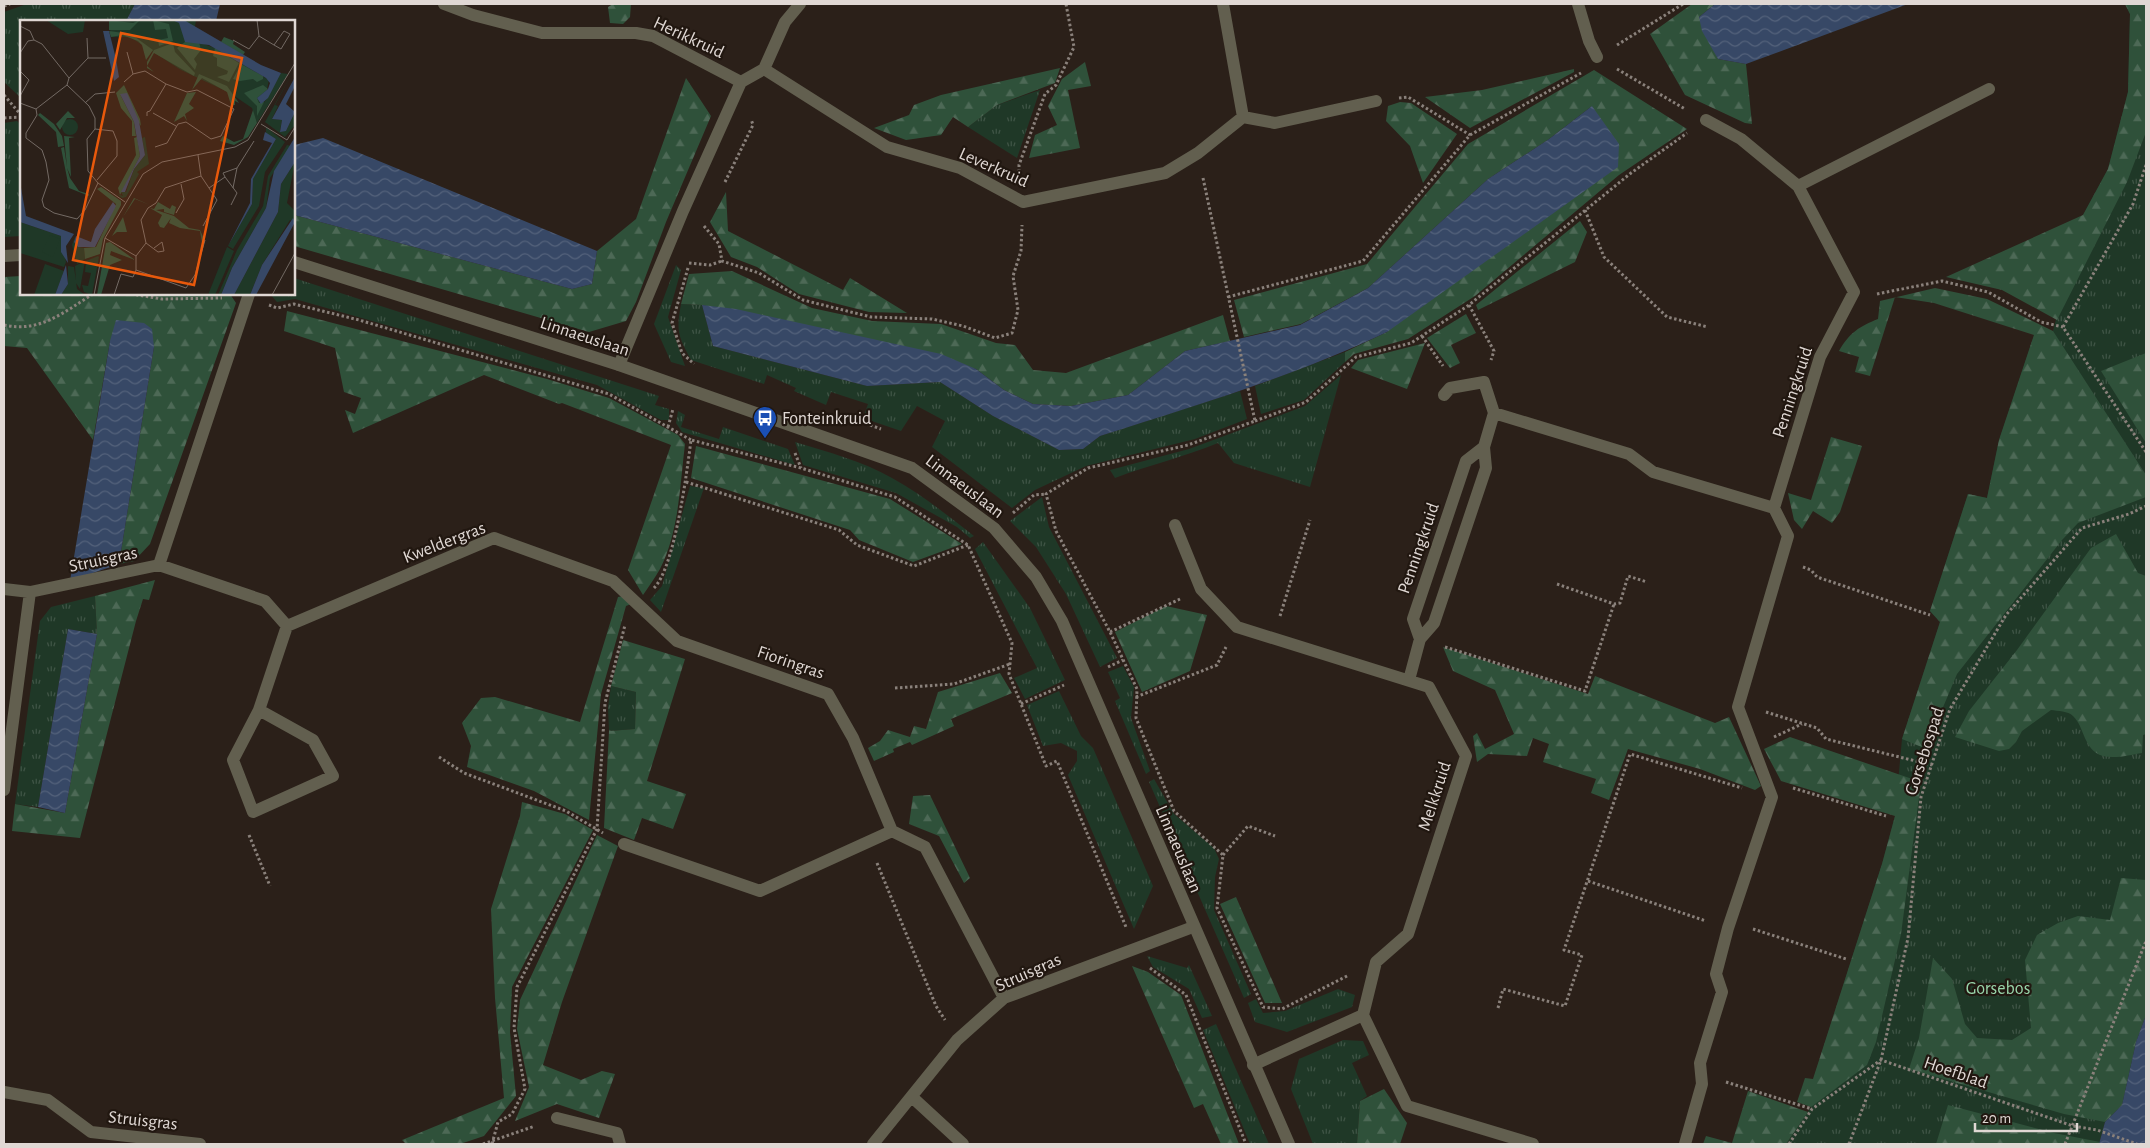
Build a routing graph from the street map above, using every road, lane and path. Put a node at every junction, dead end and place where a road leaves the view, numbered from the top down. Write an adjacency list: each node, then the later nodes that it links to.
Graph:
1 (10, 4): 8 (path)
2 (444, 4): 11 (street, Herikkruid)
3 (800, 4): 10 (street)
4 (1066, 4): 25 (path)
5 (1222, 4): 17 (street)
6 (1578, 4): 9 (street)
7 (1683, 4): 9 (path)
8 (4, 6)
9 (1597, 57): 19 (path); 20 (path)
10 (764, 68): 11 (street); 25 (street, Leverkruid)
11 (741, 82): 23 (path); 47 (street)
12 (1988, 90): 24 (street)
13 (4, 95): 15 (path)
14 (1376, 101): 17 (street); 20 (path)
15 (20, 115)
16 (20, 116): 18 (path)
17 (1243, 116): 21 (street, Leverkruid)
18 (4, 118)
19 (1706, 120): 24 (street); 26 (path)
20 (1470, 135): 40 (path)
21 (1198, 153): 25 (street, Leverkruid); 40 (path)
22 (2146, 165): 44 (path)
23 (724, 184)
24 (1798, 186): 36 (street)
25 (1023, 202): 33 (path)
26 (1585, 210): 41 (path); 43 (path)
27 (708, 218): 28 (path)
28 (704, 226): 29 (path); 33 (path)
29 (700, 235)
30 (693, 254): 35 (path)
31 (20, 255): 32 (street)
32 (4, 256)
33 (722, 261): 35 (path)
34 (295, 262): 47 (street, Linnaeuslaan)
35 (689, 263): 46 (path)
36 (1854, 292): 44 (path); 60 (street, Penningkruid)
37 (91, 295): 42 (path)
38 (137, 295): 39 (path)
39 (248, 295): 54 (path); 65 (street, Struisgras)
40 (1228, 297): 53 (path)
41 (1470, 305): 45 (path); 48 (path)
42 (4, 325)
43 (1708, 327)
44 (2063, 327): 57 (path)
45 (1422, 336): 49 (path); 53 (path)
46 (694, 364)
47 (619, 365): 107 (street, Linnaeuslaan)
48 (1484, 382): 49 (street); 52 (street)
49 (1457, 387): 50 (street)
50 (1444, 395)
51 (674, 406): 54 (path)
52 (1494, 413): 56 (street, Penningkruid); 60 (street)
53 (1255, 421): 76 (path)
54 (668, 427): 55 (path)
55 (691, 440): 58 (path); 63 (path)
56 (1484, 447): 78 (street, Penningkruid); 78 (street, Penningkruid)
57 (2146, 452)
58 (686, 482): 63 (path); 71 (path)
59 (2146, 506): 92 (path, Gorsebospad)
60 (1774, 508): 64 (street)
61 (1310, 520): 77 (path)
62 (1175, 525): 69 (street, Melkkruid)
63 (968, 545): 80 (path)
64 (1781, 558): 73 (path); 87 (street)
65 (159, 565): 70 (street, Struisgras); 74 (street)
66 (1647, 582): 72 (path)
67 (1557, 584): 72 (path)
68 (4, 589): 70 (street, Struisgras)
69 (1201, 589): 75 (street, Melkkruid); 76 (path)
70 (30, 592): 94 (street)
71 (638, 604): 74 (street, Kweldergras); 98 (path); 99 (street, Fioringras)
72 (1614, 604): 78 (path)
73 (1930, 615)
74 (287, 626): 88 (street)
75 (1237, 627): 77 (street, Melkkruid); 85 (path)
76 (1110, 632): 79 (path)
77 (1274, 638): 82 (street, Melkkruid)
78 (1420, 639): 82 (street, Penningkruid)
79 (1123, 660): 81 (path); 85 (path)
80 (1010, 664): 84 (path); 86 (path)
81 (1102, 669)
82 (1409, 680): 111 (street, Melkkruid)
83 (1066, 684): 86 (path)
84 (895, 688)
85 (1136, 697): 103 (path)
86 (1021, 704): 109 (path)
87 (1739, 704): 89 (path); 90 (street)
88 (259, 710): 96 (street); 96 (street)
89 (1803, 724): 90 (path); 92 (path)
90 (1752, 744): 93 (street)
91 (439, 757): 98 (path)
92 (1932, 764): 116 (path, Gorsebospad)
93 (1766, 780): 95 (street); 97 (path)
94 (4, 790)
95 (1772, 797): 104 (path); 106 (street)
96 (253, 812): 105 (path)
97 (1886, 816)
98 (597, 829): 102 (path); 124 (path)
99 (892, 832): 101 (street); 112 (street)
100 (1275, 836): 103 (path)
101 (868, 843): 102 (street); 115 (path)
102 (624, 844)
103 (1223, 855): 111 (path)
104 (1588, 881): 106 (path); 113 (path)
105 (270, 886)
106 (1729, 925): 110 (path); 118 (street)
107 (1193, 927): 109 (street, Struisgras); 117 (street, Linnaeuslaan)
108 (2146, 941): 123 (path)
109 (1135, 948): 112 (street, Struisgras); 130 (path)
110 (1846, 959)
111 (1376, 962): 114 (street)
112 (1004, 998): 115 (street, Struisgras)
113 (1498, 1008)
114 (1363, 1015): 117 (street); 132 (street)
115 (957, 1040): 120 (street, Struisgras)
116 (1881, 1060): 121 (path); 123 (path, Hoefblad); 135 (path, Gorsebospad)
117 (1254, 1065): 131 (street, Linnaeuslaan)
118 (1702, 1074): 121 (path); 133 (street)
119 (4, 1092): 125 (street, Struisgras)
120 (912, 1097): 128 (street, Struisgras); 129 (street)
121 (1812, 1109): 134 (path)
122 (557, 1118): 124 (path); 127 (street)
123 (2073, 1126): 136 (path); 137 (path, Hoefblad)
124 (493, 1142): 126 (path)
125 (200, 1144)
126 (483, 1144)
127 (620, 1144)
128 (873, 1144)
129 (963, 1144)
130 (1246, 1144)
131 (1289, 1144)
132 (1533, 1144)
133 (1685, 1144)
134 (1789, 1144)
135 (1849, 1144)
136 (2065, 1144)
137 (2138, 1144)

